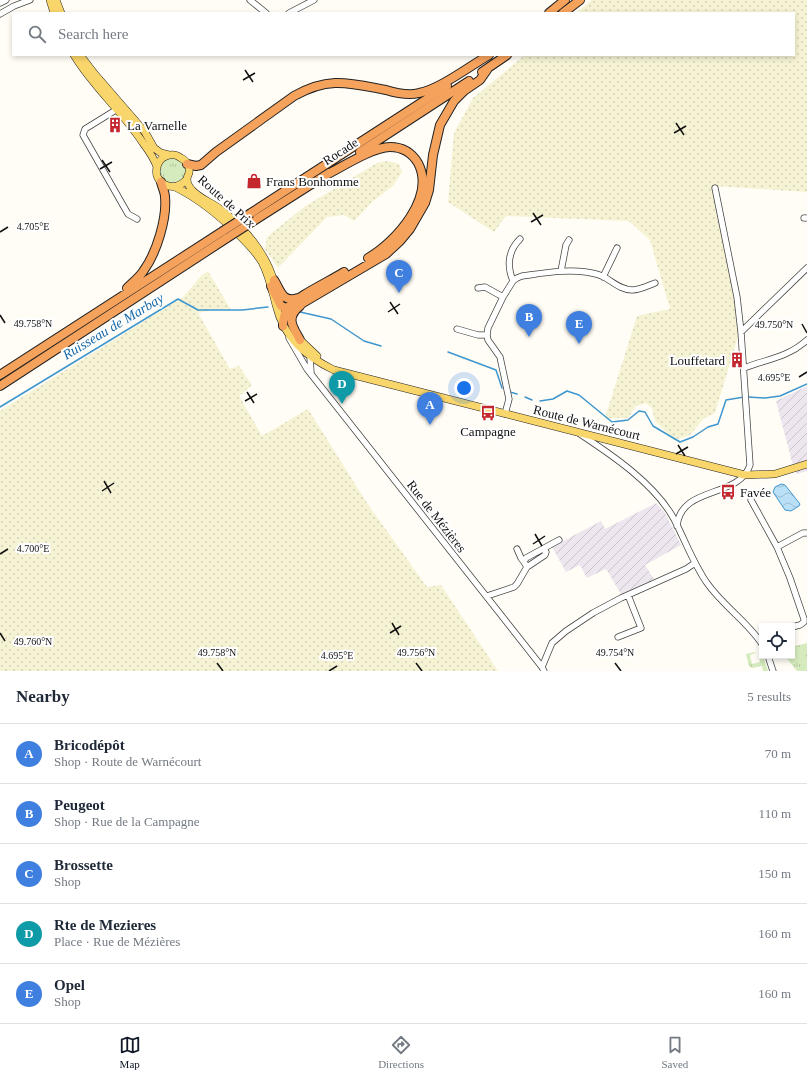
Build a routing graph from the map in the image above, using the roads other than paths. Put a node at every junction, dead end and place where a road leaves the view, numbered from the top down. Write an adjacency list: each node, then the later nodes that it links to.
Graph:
1 (6, 0): 9 (street)
2 (30, 0): 16 (street)
3 (50, 0): 10 (main road)
4 (56, 0): 11 (main road)
5 (250, 0): 12 (street)
6 (314, 0): 13 (street)
7 (565, 0): 14 (highway)
8 (580, 0): 15 (highway)
9 (0, 3)
10 (54, 12)
11 (60, 12)
12 (265, 12)
13 (291, 12)
14 (550, 12)
15 (564, 12)
16 (0, 14)
17 (75, 56): 23 (main road, Route de Prix)
18 (81, 56): 23 (main road, Route de Prix)
19 (489, 56): 25 (highway)
20 (490, 56): 33 (highway, bridge)
21 (506, 56): 22 (highway, Rocade)
22 (486, 70): 27 (highway, Rocade); 45 (highway)
23 (120, 107): 24 (main road, Route de Prix); 26 (main road, Route de Prix); 32 (street)
24 (169, 155): 25 (main road, Route de Prix); 26 (main road)
25 (187, 164): 28 (main road, Route de Prix)
26 (157, 167): 29 (main road, Route de Prix)
27 (326, 175): 33 (highway, Rocade, bridge); 45 (highway)
28 (187, 179): 30 (main road, Route de Prix); 41 (main road, Route de Prix)
29 (161, 182): 30 (main road, Route de Prix); 46 (highway)
30 (175, 187): 41 (main road, Route de Prix)
31 (715, 188): 50 (street)
32 (137, 219)
33 (225, 235): 46 (highway); 61 (highway, Rocade)
34 (520, 239): 40 (street)
35 (569, 240): 38 (street)
36 (617, 248): 39 (street)
37 (807, 268): 50 (street)
38 (561, 270): 39 (street); 40 (street)
39 (603, 276): 42 (street)
40 (513, 281): 44 (street)
41 (272, 283): 45 (highway); 47 (highway)
42 (655, 283)
43 (478, 288): 44 (street)
44 (503, 297): 51 (street)
45 (305, 299): 47 (highway); 52 (highway)
46 (110, 303): 58 (highway)
47 (283, 309): 48 (highway); 48 (main road, Route de Warnécourt); 52 (main road, Route de Warnécourt)
48 (285, 328): 54 (main road, Route de Warnécourt); 56 (street, Rue de Mézières)
49 (457, 329): 51 (street)
50 (741, 332): 57 (street)
51 (486, 335): 62 (street)
52 (300, 340): 54 (main road, Route de Warnécourt)
53 (807, 340): 57 (street)
54 (311, 355): 55 (main road, Route de Warnécourt); 56 (street); 59 (street); 60 (main road, Route de Warnécourt)
55 (322, 364): 59 (street); 60 (main road, Route de Warnécourt)
56 (306, 368): 59 (street, Rue de Mézières)
57 (744, 368): 65 (street)
58 (0, 375)
59 (312, 375): 75 (street, Rue de Mézières)
60 (363, 376): 62 (main road, Route de Warnécourt)
61 (0, 386)
62 (505, 414): 63 (main road, Route de Warnécourt)
63 (576, 432): 65 (main road, Route de Warnécourt); 67 (street)
64 (807, 464): 65 (main road, Route de Warnécourt)
65 (745, 475): 67 (street)
66 (751, 500): 70 (street)
67 (677, 526): 72 (street)
68 (807, 533): 70 (street)
69 (559, 540): 73 (street)
70 (777, 547): 76 (street)
71 (517, 549): 73 (street)
72 (695, 563): 74 (street); 77 (street)
73 (526, 564): 75 (street)
74 (628, 595): 78 (street); 80 (street)
75 (487, 596): 80 (street, Rue de Mézières)
76 (795, 626)
77 (759, 634)
78 (618, 637)
79 (769, 659): 81 (street)
80 (543, 669)
81 (773, 671)

